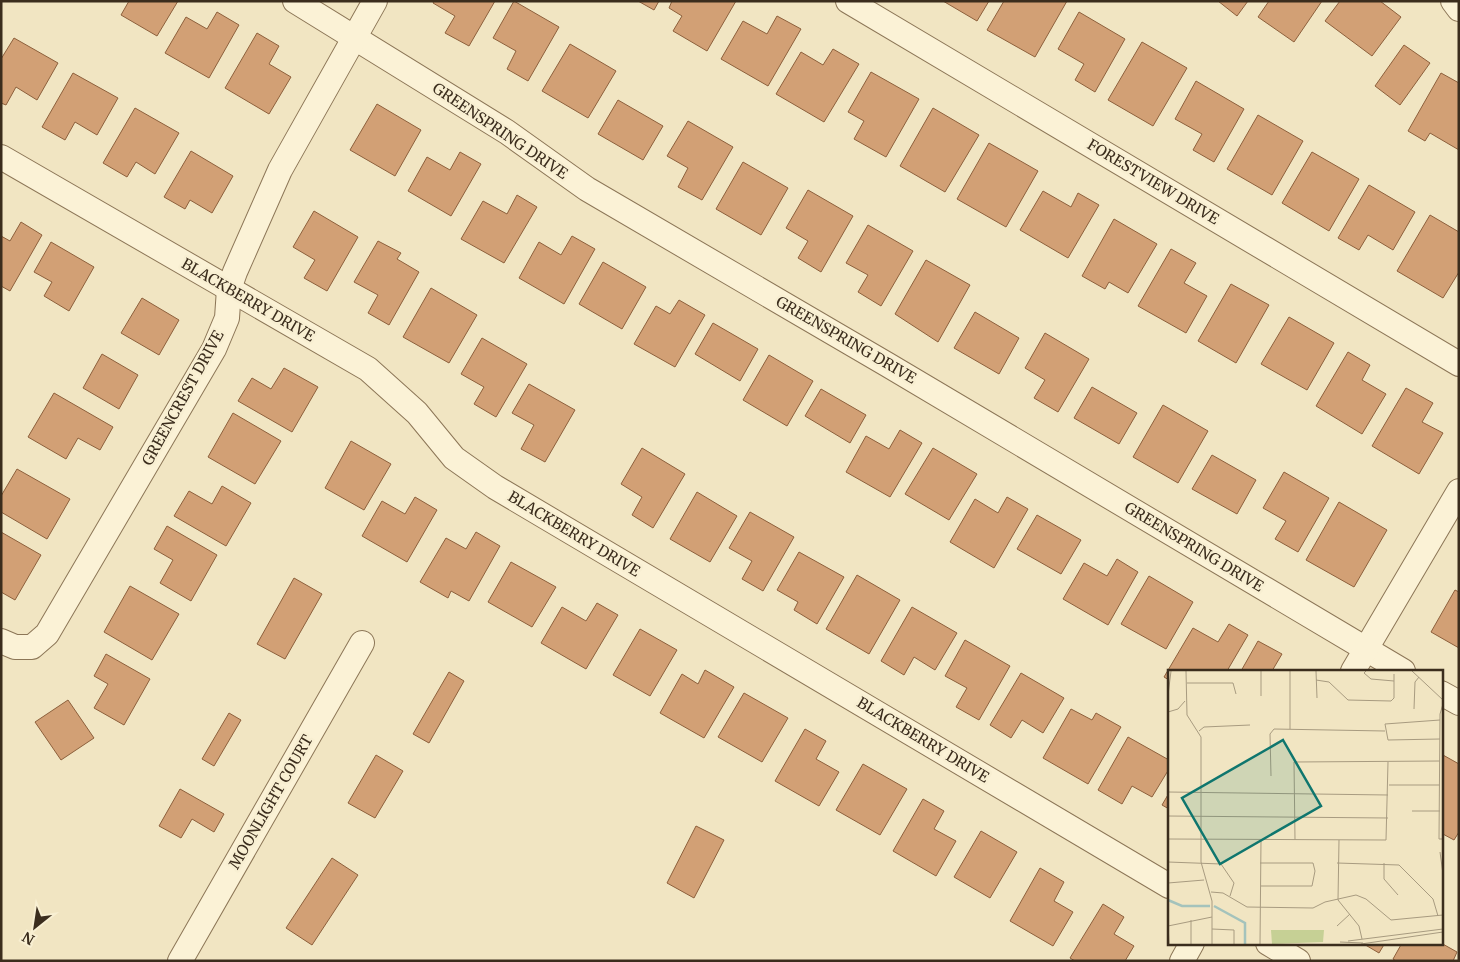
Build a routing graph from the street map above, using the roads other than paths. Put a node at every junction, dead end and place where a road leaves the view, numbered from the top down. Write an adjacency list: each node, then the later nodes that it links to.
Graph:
1 (295, 1): 7 (street, GREENSPRING DRIVE)
2 (375, 1): 7 (street, GREENCREST DRIVE)
3 (848, 1): 5 (street, FORESTVIEW DRIVE)
4 (1452, 1): 6 (street)
5 (871, 7): 10 (street, FORESTVIEW DRIVE)
6 (1459, 9)
7 (353, 37): 9 (street, GREENCREST DRIVE); 14 (street, GREENSPRING DRIVE)
8 (1, 157): 9 (street, BLACKBERRY DRIVE)
9 (229, 289): 12 (street, GREENCREST DRIVE); 19 (street, BLACKBERRY DRIVE)
10 (1459, 364)
11 (1459, 491): 14 (street)
12 (1, 641)
13 (362, 643): 22 (street, MOONLIGHT COURT)
14 (1365, 649): 15 (street); 16 (street, GREENSPRING DRIVE)
15 (1354, 670)
16 (1401, 670)
17 (1442, 694): 18 (street)
18 (1459, 703)
19 (1168, 885)
20 (1191, 944): 23 (street)
21 (1270, 944): 24 (street)
22 (180, 961)
23 (1182, 961)
24 (1298, 961)

